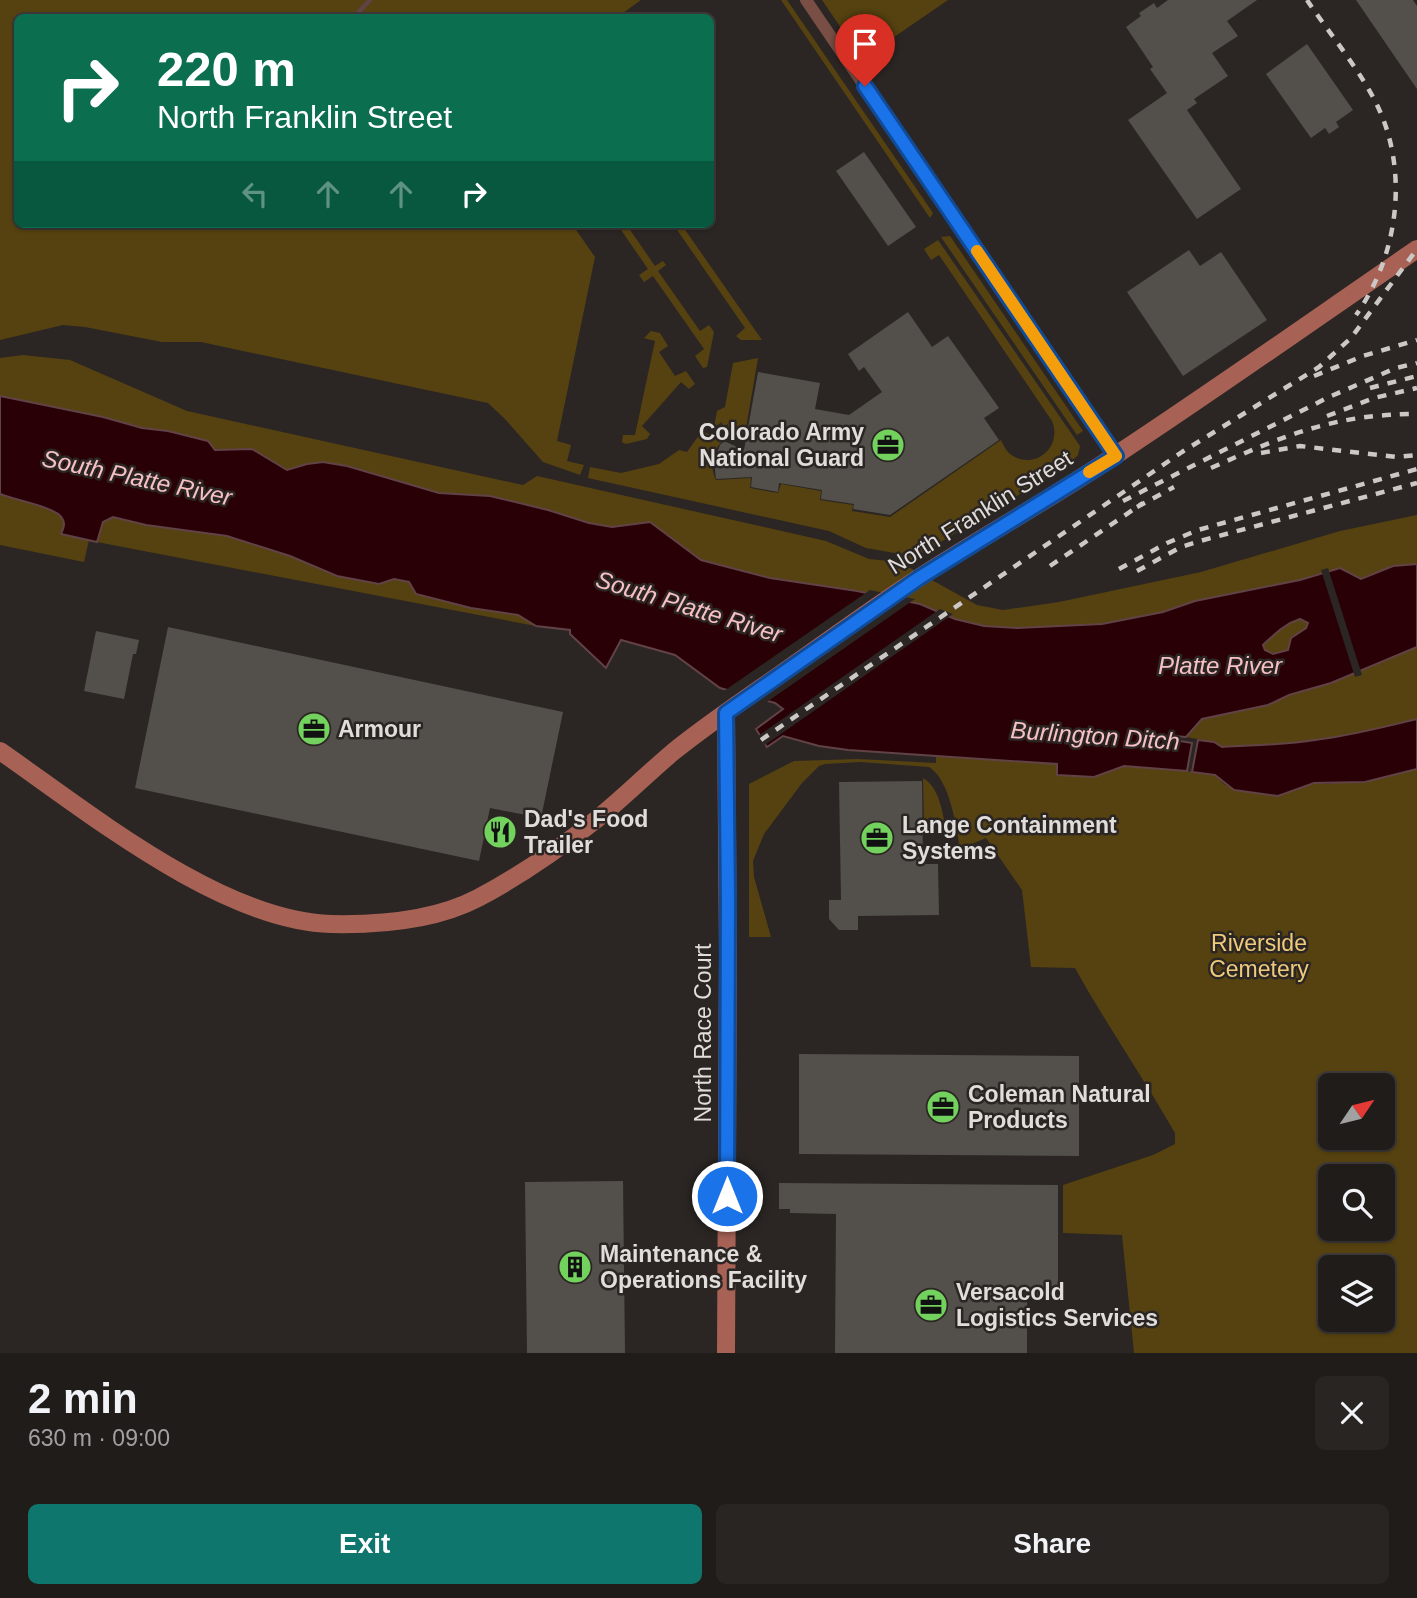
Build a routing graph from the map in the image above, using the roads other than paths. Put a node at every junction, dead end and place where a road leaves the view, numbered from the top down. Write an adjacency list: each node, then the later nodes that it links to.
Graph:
1 (806, 0): 3 (street)
2 (1417, 249): 3 (street, North Franklin Street)
3 (1116, 456): 4 (street, North Franklin Street)
4 (726, 713): 5 (street, North Franklin Street); 6 (street, North Race Court)
5 (0, 751)
6 (726, 1353)

